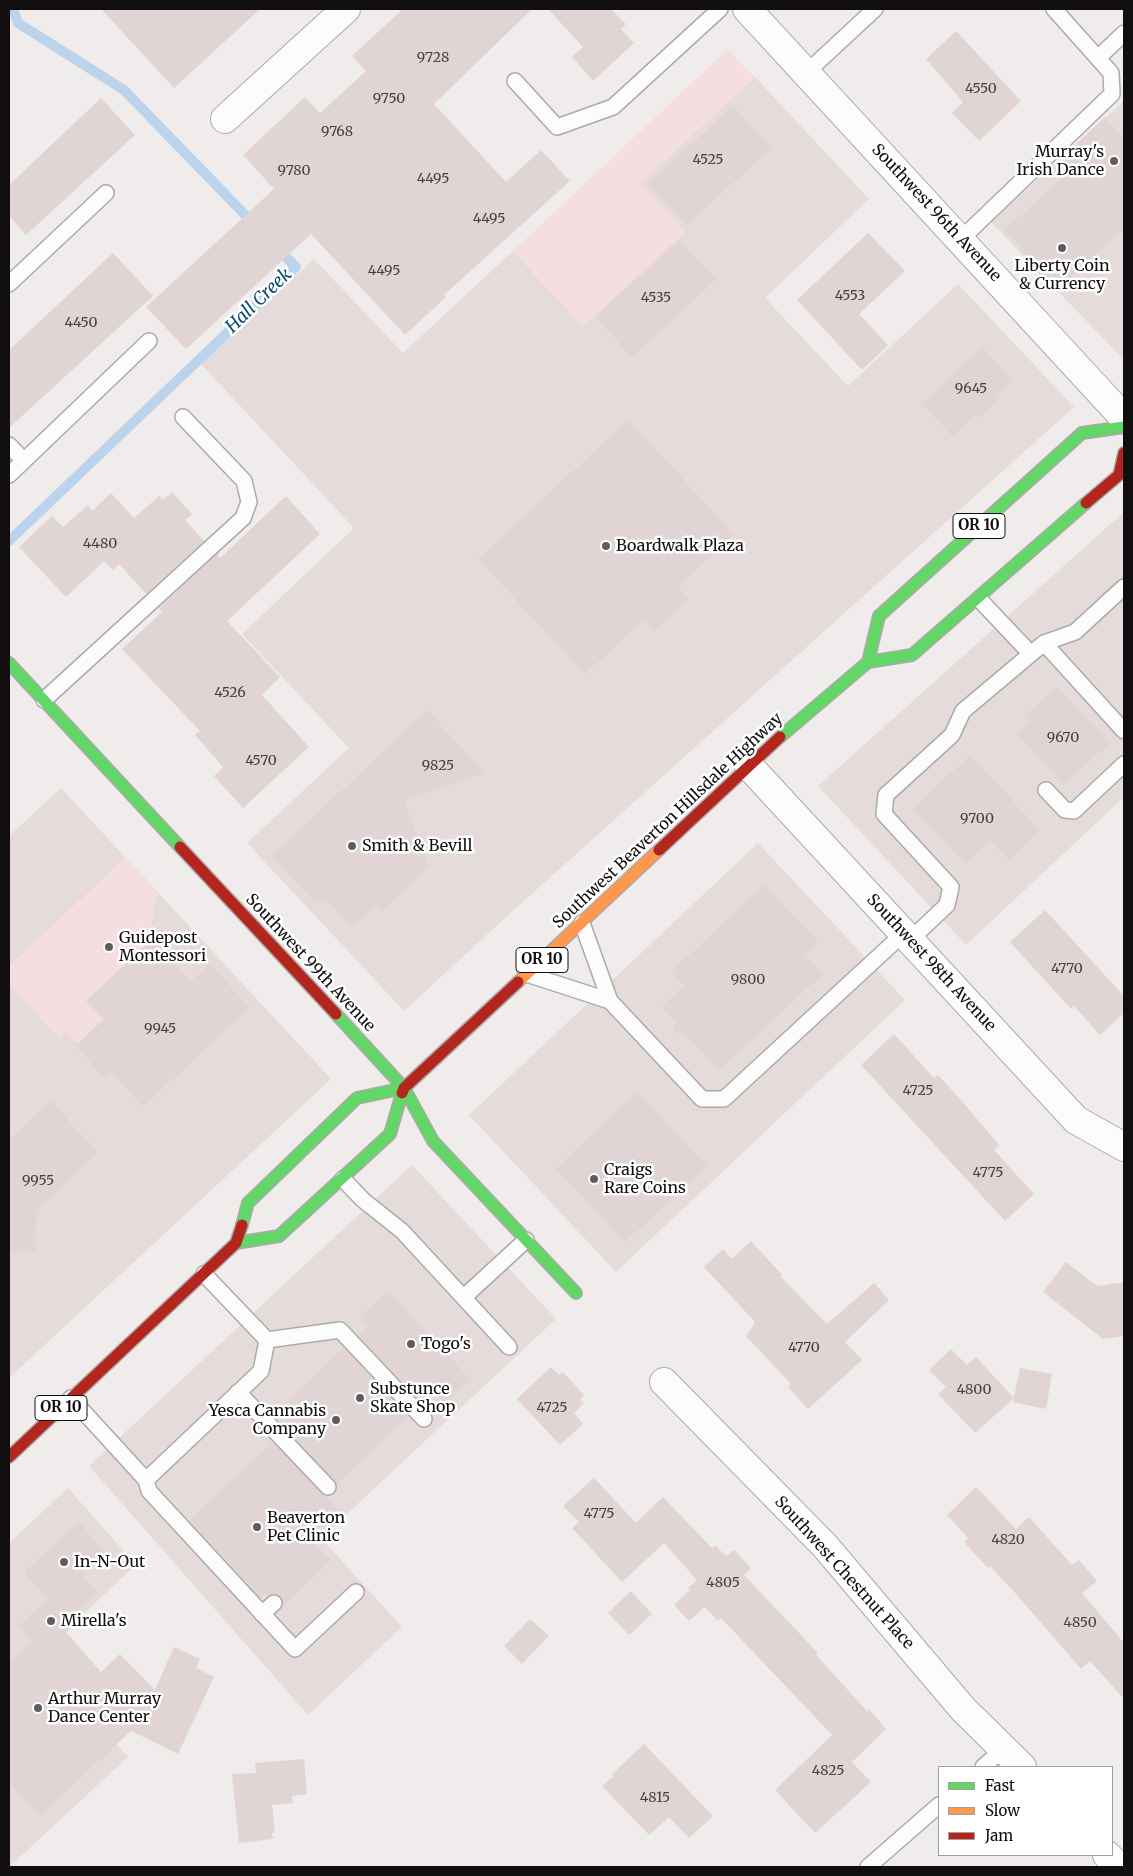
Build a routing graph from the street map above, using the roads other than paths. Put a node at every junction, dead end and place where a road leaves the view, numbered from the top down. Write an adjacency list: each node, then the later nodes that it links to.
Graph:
1 (346, 9): 10 (street)
2 (720, 9): 9 (lane)
3 (747, 9): 8 (street, Southwest 96th Avenue)
4 (875, 9): 8 (lane)
5 (1054, 9): 7 (lane)
6 (1124, 34): 7 (lane)
7 (1098, 58): 12 (lane)
8 (806, 73): 12 (street, Southwest 96th Avenue)
9 (515, 81)
10 (225, 119)
11 (106, 193): 13 (lane)
12 (960, 240): 16 (street, Southwest 96th Avenue)
13 (9, 284)
14 (149, 341): 20 (lane)
15 (183, 417): 28 (lane)
16 (1124, 418)
17 (1124, 427): 26 (main road, OR 10)
18 (9, 445): 20 (lane)
19 (1124, 453): 23 (main road)
20 (24, 461): 21 (lane)
21 (9, 475)
22 (1124, 587): 24 (lane)
23 (979, 598): 25 (lane); 26 (main road)
24 (1044, 643): 25 (lane); 29 (lane)
25 (1030, 653): 34 (lane)
26 (868, 662): 31 (main road, Southwest Beaverton Hillsdale Highway / OR 10)
27 (9, 663): 28 (main road, Southwest 99th Avenue)
28 (44, 700): 37 (main road, Southwest 99th Avenue)
29 (1124, 731)
30 (1124, 764): 32 (lane)
31 (749, 766): 33 (main road, Southwest Beaverton Hillsdale Highway / OR 10); 34 (street, Southwest 98th Avenue)
32 (1046, 790)
33 (582, 923): 35 (main road, Southwest Beaverton Hillsdale Highway / OR 10); 36 (lane)
34 (906, 936): 36 (lane); 38 (street, Southwest 98th Avenue)
35 (527, 974): 36 (lane); 37 (main road, Southwest Beaverton Hillsdale Highway / OR 10)
36 (610, 1001)
37 (404, 1088): 39 (main road); 40 (main road, Southwest 99th Avenue); 41 (main road, OR 10)
38 (1124, 1147)
39 (342, 1179): 41 (main road); 44 (lane)
40 (526, 1240): 43 (main road, Southwest 99th Avenue); 44 (lane)
41 (236, 1243): 42 (main road, OR 10)
42 (204, 1274): 45 (lane); 49 (main road, OR 10)
43 (576, 1293)
44 (464, 1298): 46 (lane)
45 (267, 1340): 48 (lane); 50 (lane)
46 (509, 1347)
47 (664, 1382): 57 (street, Southwest Chestnut Place)
48 (238, 1392): 52 (lane); 53 (lane)
49 (71, 1398): 51 (main road, OR 10); 52 (lane)
50 (424, 1419)
51 (9, 1457)
52 (146, 1480): 56 (lane)
53 (328, 1487)
54 (356, 1592): 56 (lane)
55 (274, 1603): 56 (lane)
56 (262, 1614)
57 (1012, 1758): 58 (lane)
58 (986, 1766)
59 (938, 1805): 61 (lane)
60 (1108, 1856): 62 (street)
61 (868, 1867)
62 (1119, 1867)

